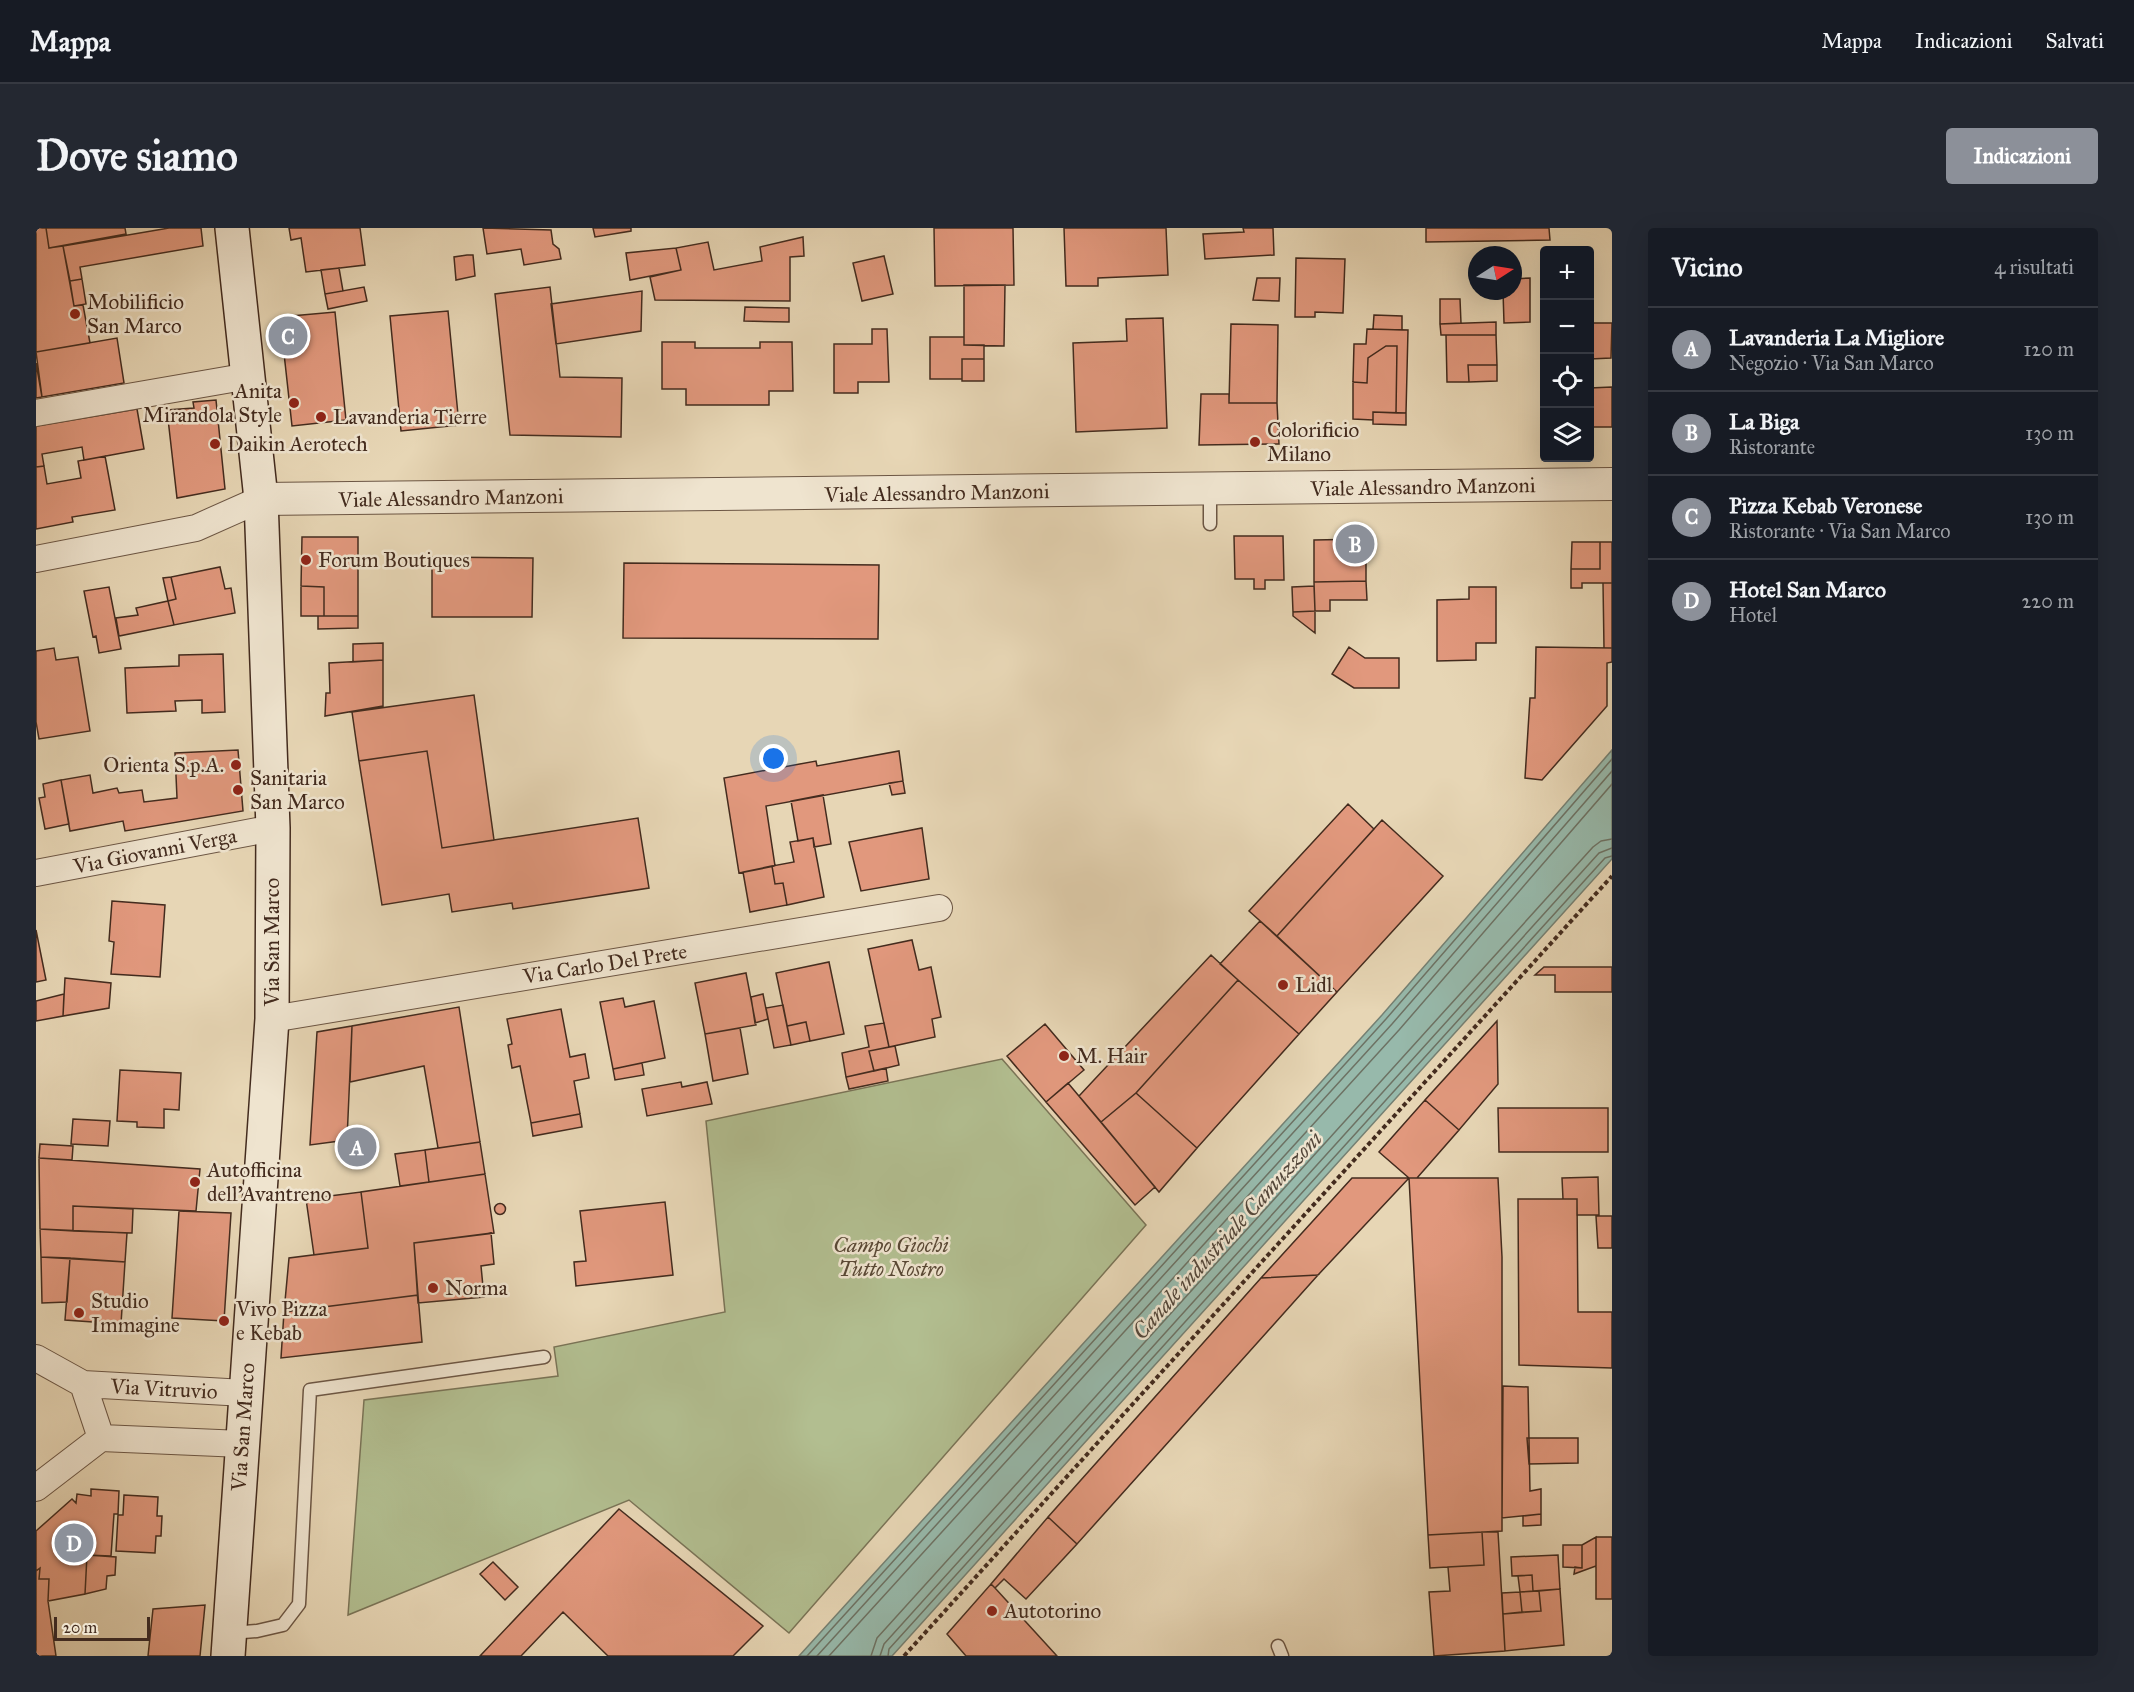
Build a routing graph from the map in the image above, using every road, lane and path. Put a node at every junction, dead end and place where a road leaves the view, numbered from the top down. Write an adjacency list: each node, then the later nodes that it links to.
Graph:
1 (232, 228): 2 (main road, Via San Marco)
2 (249, 375): 3 (street); 6 (main road, Via San Marco)
3 (36, 413)
4 (1612, 484): 5 (street, Viale Alessandro Manzoni)
5 (1210, 490): 6 (street, Viale Alessandro Manzoni); 7 (lane)
6 (261, 499): 8 (street); 9 (main road, Via San Marco)
7 (1210, 524)
8 (36, 559)
9 (273, 828): 10 (street, Via Giovanni Verga); 13 (main road, Via San Marco)
10 (36, 873)
11 (1612, 876): 22 (path)
12 (939, 908): 13 (street, Via Carlo Del Prete)
13 (272, 1019): 17 (main road, Via San Marco)
14 (544, 1357): 21 (lane)
15 (36, 1358): 16 (street, Via Vitruvio)
16 (83, 1384): 17 (street, Via Vitruvio); 18 (street, Via Vitruvio)
17 (245, 1393): 19 (main road, Via San Marco)
18 (101, 1438): 19 (street); 20 (street)
19 (242, 1444): 21 (main road, Via San Marco)
20 (36, 1488)
21 (229, 1644)
22 (904, 1656)

